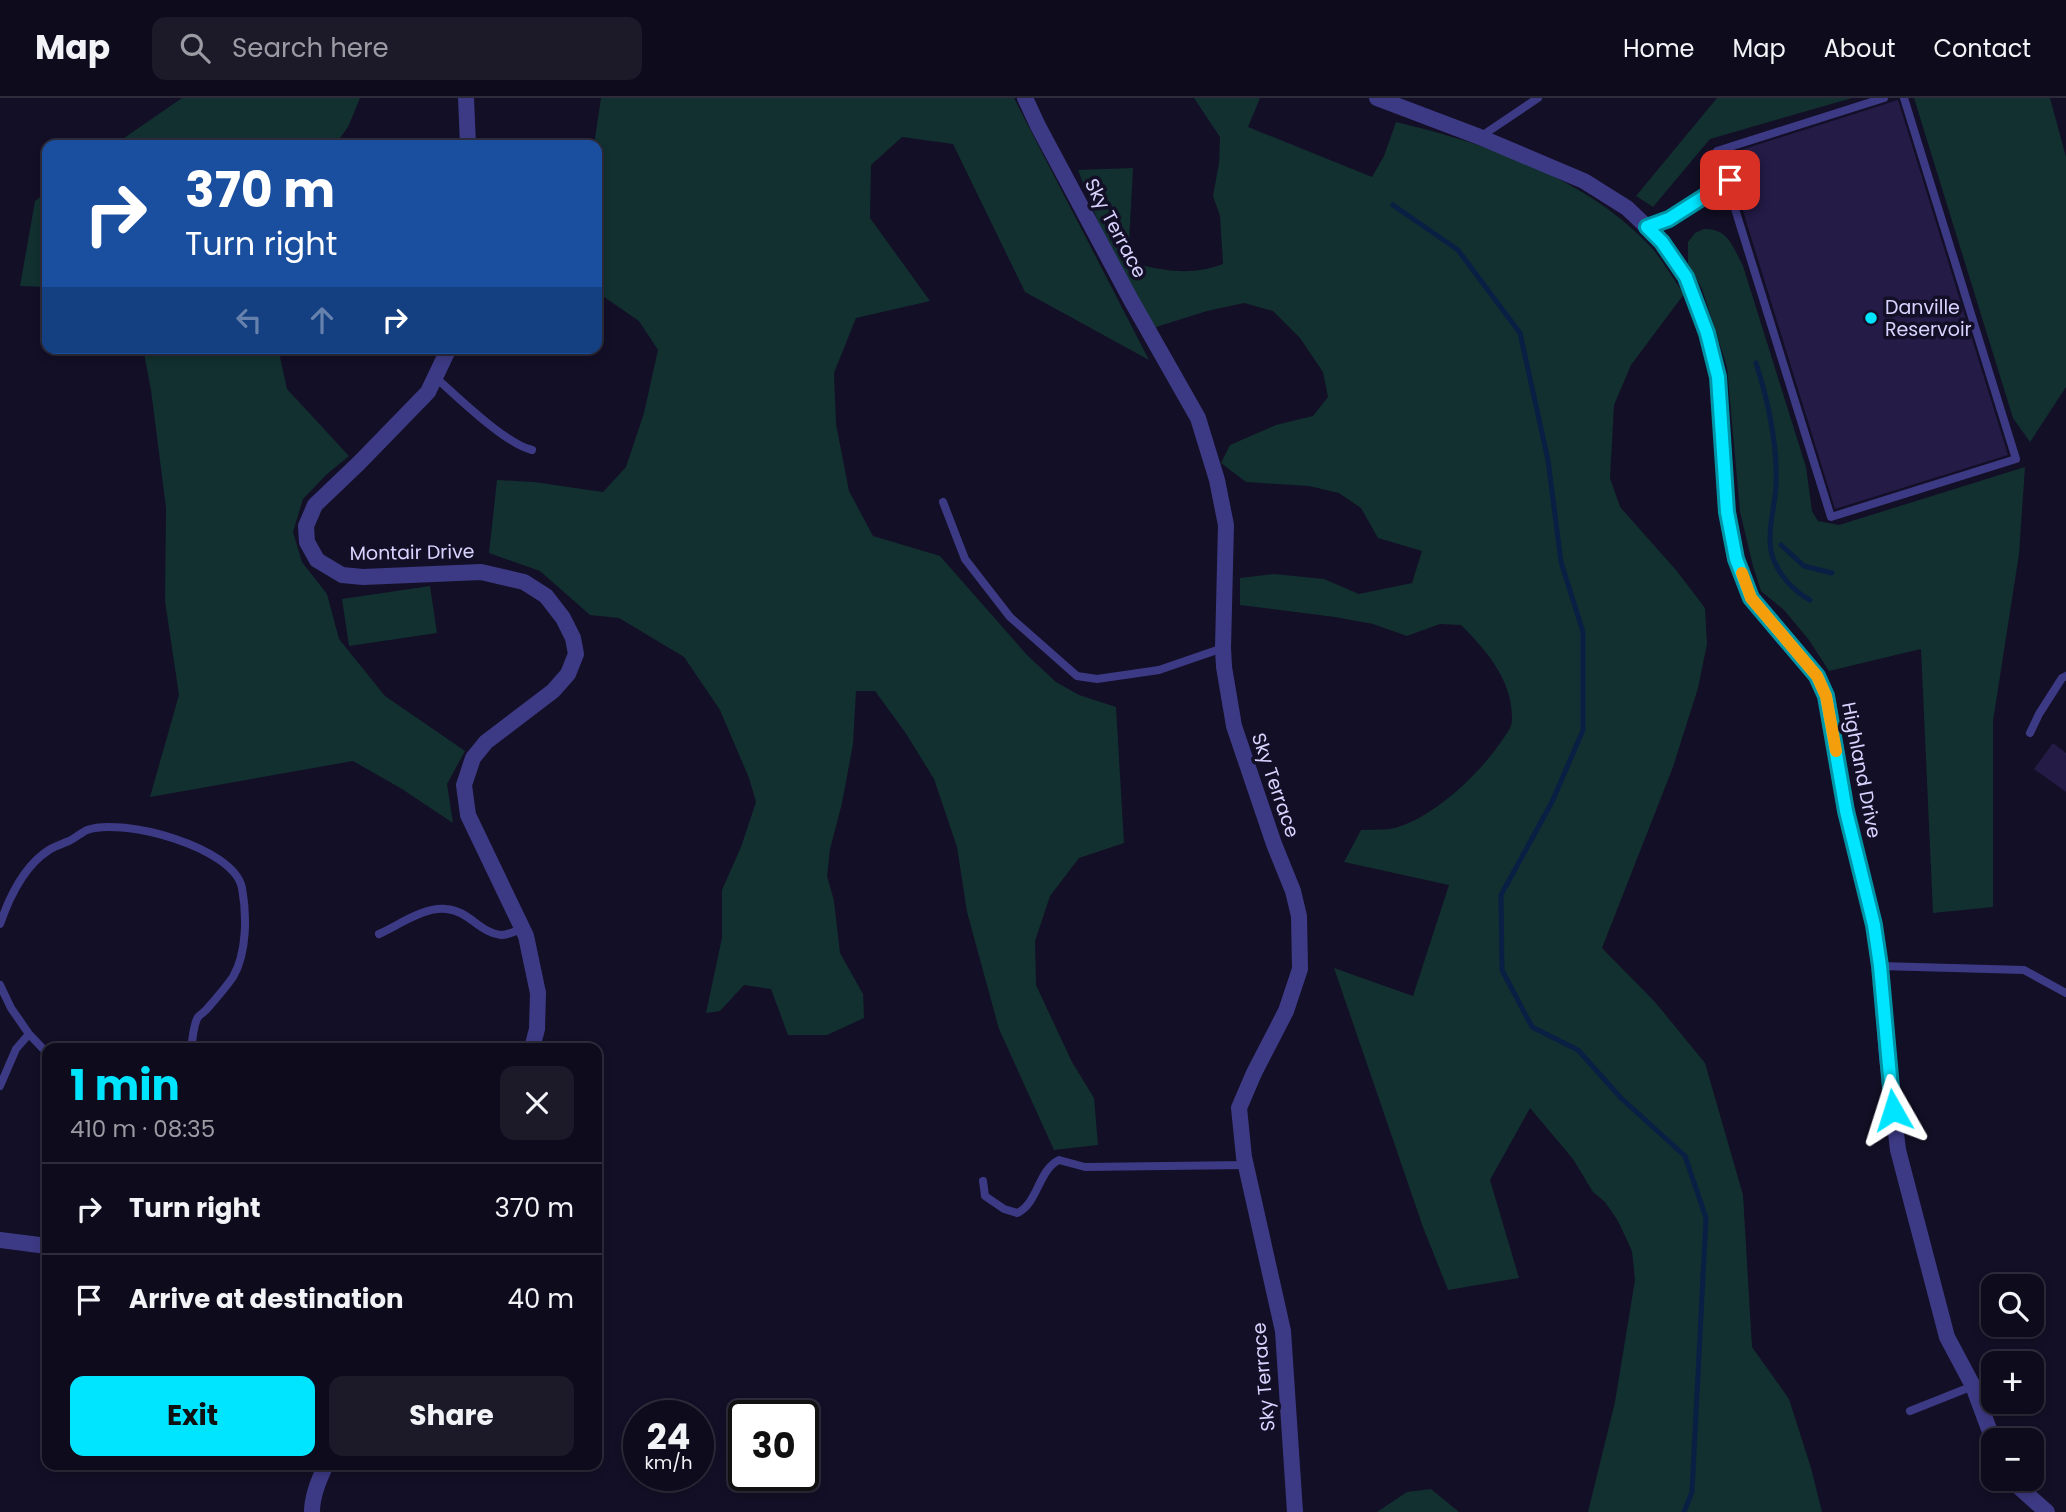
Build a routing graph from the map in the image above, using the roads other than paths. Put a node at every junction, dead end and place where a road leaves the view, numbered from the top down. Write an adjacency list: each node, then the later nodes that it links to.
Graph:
1 (466, 98): 8 (street)
2 (1025, 98): 15 (street, Sky Terrace)
3 (1377, 98): 7 (street, Highland Drive)
4 (1538, 98): 7 (lane)
5 (1884, 98): 9 (lane)
6 (1904, 98): 9 (lane)
7 (1480, 137): 10 (street, Highland Drive)
8 (468, 140)
9 (1729, 182): 10 (lane)
10 (1647, 227): 21 (street, Highland Drive)
11 (446, 354): 12 (street, Montair Drive)
12 (435, 377): 13 (lane); 19 (street, Montair Drive)
13 (531, 450)
14 (943, 502): 15 (lane)
15 (1223, 648): 29 (street, Sky Terrace)
16 (2066, 676): 17 (lane)
17 (2030, 733)
18 (0, 924): 25 (lane)
19 (523, 929): 20 (lane); 26 (street, Montair Drive)
20 (379, 934)
21 (1880, 966): 23 (lane); 33 (street, Highland Drive)
22 (0, 985): 24 (lane)
23 (2066, 993)
24 (29, 1034): 27 (lane); 28 (lane)
25 (192, 1043)
26 (533, 1043)
27 (42, 1048)
28 (0, 1086)
29 (1246, 1165): 30 (lane); 39 (street, Sky Terrace)
30 (982, 1181)
31 (0, 1240): 32 (street)
32 (42, 1245)
33 (1973, 1386): 34 (lane); 35 (street, Highland Drive)
34 (1910, 1411)
35 (1989, 1428)
36 (324, 1470): 38 (street)
37 (2023, 1491): 40 (street)
38 (312, 1512)
39 (1295, 1512)
40 (2046, 1512)

